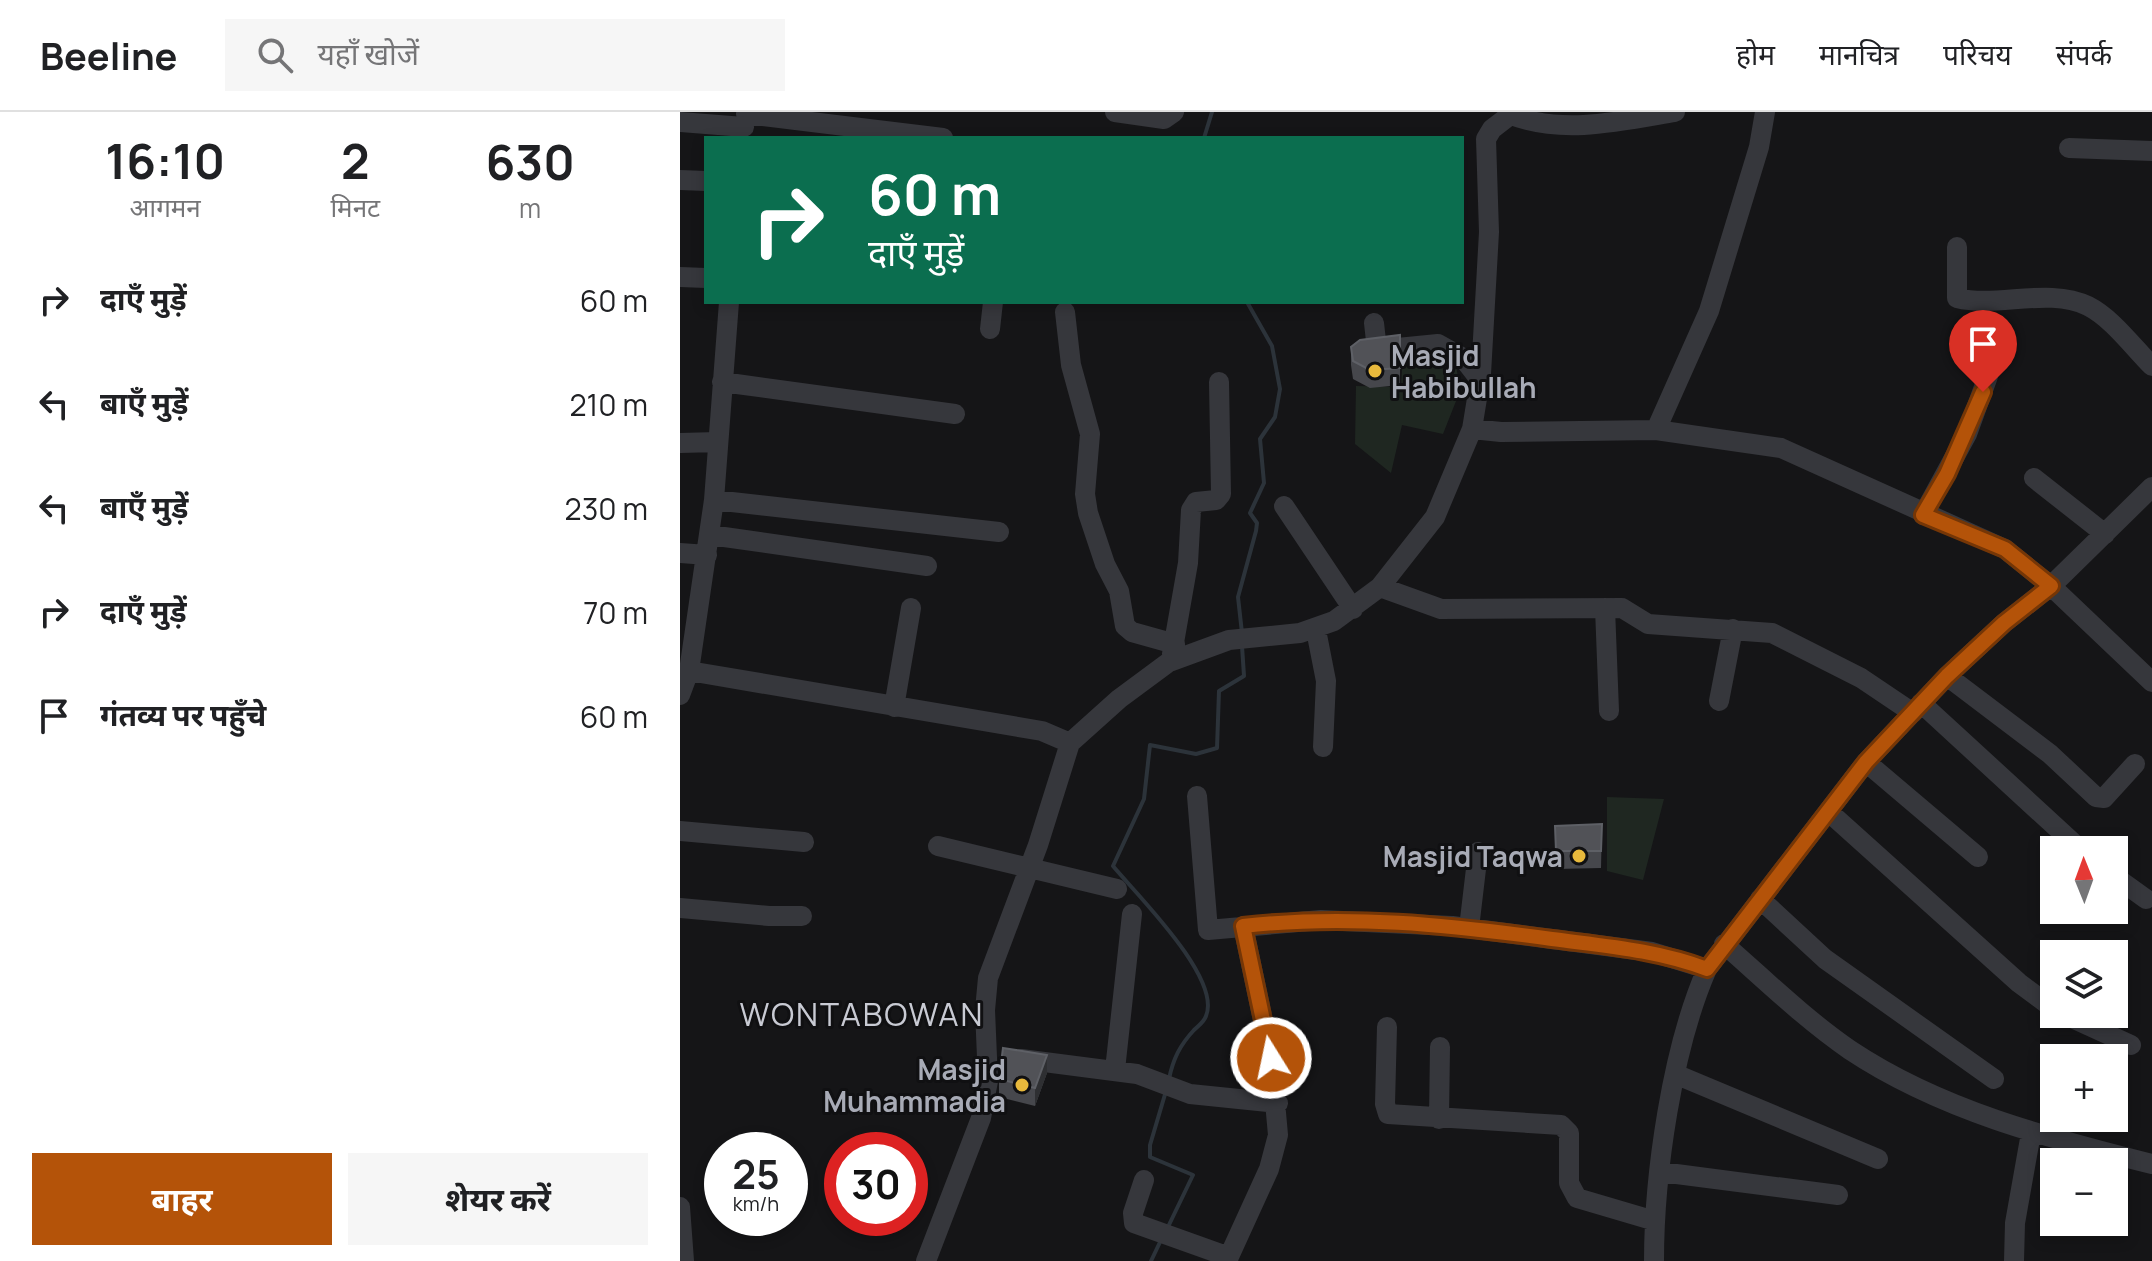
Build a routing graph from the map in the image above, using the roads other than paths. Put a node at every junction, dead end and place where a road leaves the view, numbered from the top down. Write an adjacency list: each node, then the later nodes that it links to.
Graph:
1 (1115, 112): 2 (street)
2 (1174, 112)
3 (1675, 112): 5 (street)
4 (1765, 112): 28 (street)
5 (1512, 114): 23 (street)
6 (680, 122): 7 (street)
7 (745, 123): 8 (street)
8 (917, 136)
9 (2069, 148): 10 (street)
10 (2152, 151)
11 (680, 180): 12 (street)
12 (704, 181)
13 (1957, 247): 21 (street)
14 (680, 277): 15 (street)
15 (704, 278)
16 (729, 304): 24 (street)
17 (993, 304): 20 (street)
18 (1065, 312): 48 (street)
19 (1374, 323): 23 (street)
20 (990, 329)
21 (2152, 366)
22 (1988, 376): 35 (street)
23 (1480, 380): 27 (street)
24 (722, 382): 26 (street); 29 (street)
25 (1219, 382): 48 (street)
26 (955, 414)
27 (1472, 429): 28 (street); 42 (street)
28 (1656, 430): 35 (street)
29 (717, 442): 30 (street); 33 (street)
30 (680, 443)
31 (2034, 478): 37 (street)
32 (2152, 487): 37 (street)
33 (714, 500): 36 (street); 38 (street)
34 (1284, 506): 45 (street)
35 (1923, 515): 41 (street)
36 (999, 532)
37 (2105, 534): 41 (street)
38 (708, 545): 39 (street); 40 (street); 49 (street)
39 (680, 553)
40 (927, 566)
41 (2051, 586): 50 (street); 51 (street)
42 (1380, 587): 44 (street); 45 (street)
43 (911, 608): 54 (street)
44 (1605, 608): 46 (street); 56 (street)
45 (1353, 609): 47 (street)
46 (1733, 629): 53 (street); 55 (street)
47 (1316, 630): 48 (street); 58 (street)
48 (1172, 653): 57 (street)
49 (689, 671): 52 (street); 54 (street)
50 (1947, 676): 55 (street); 60 (street)
51 (2152, 682)
52 (680, 695)
53 (1719, 701)
54 (894, 707): 57 (street)
55 (1917, 708): 59 (street); 64 (street)
56 (1609, 711)
57 (1070, 743): 69 (street)
58 (1323, 747)
59 (1866, 762): 62 (street); 68 (street)
60 (2135, 764)
61 (1197, 796): 77 (street)
62 (1830, 813): 72 (street); 81 (street)
63 (680, 831): 65 (street)
64 (2065, 836)
65 (804, 842)
66 (938, 846): 69 (street)
67 (1478, 852): 78 (street)
68 (1978, 857)
69 (1028, 868): 71 (street); 86 (street)
70 (2128, 886): 73 (street)
71 (1117, 889)
72 (1760, 899): 79 (street); 89 (street)
73 (2146, 899)
74 (680, 908): 76 (street)
75 (1132, 914): 87 (street)
76 (802, 916)
77 (1243, 926): 78 (street); 90 (street)
78 (1469, 928): 80 (street)
79 (1724, 944): 80 (street); 92 (street)
80 (1707, 969): 88 (street)
81 (2040, 999)
82 (1387, 1027): 91 (street)
83 (2094, 1028): 84 (street)
84 (2131, 1045)
85 (1440, 1047): 91 (street)
86 (989, 1053): 87 (street); 102 (street)
87 (1115, 1070): 90 (street)
88 (1675, 1074): 93 (street); 95 (street)
89 (1994, 1079)
90 (1278, 1103): 100 (street)
91 (1439, 1119): 99 (street)
92 (2031, 1133): 94 (street); 104 (street)
93 (1878, 1159)
94 (2152, 1164)
95 (1661, 1172): 97 (street); 99 (street)
96 (1144, 1180): 100 (street)
97 (1838, 1195)
98 (680, 1207): 101 (street)
99 (1655, 1221): 103 (street)
100 (1228, 1259)
101 (684, 1261)
102 (926, 1261)
103 (1654, 1261)
104 (2014, 1261)

